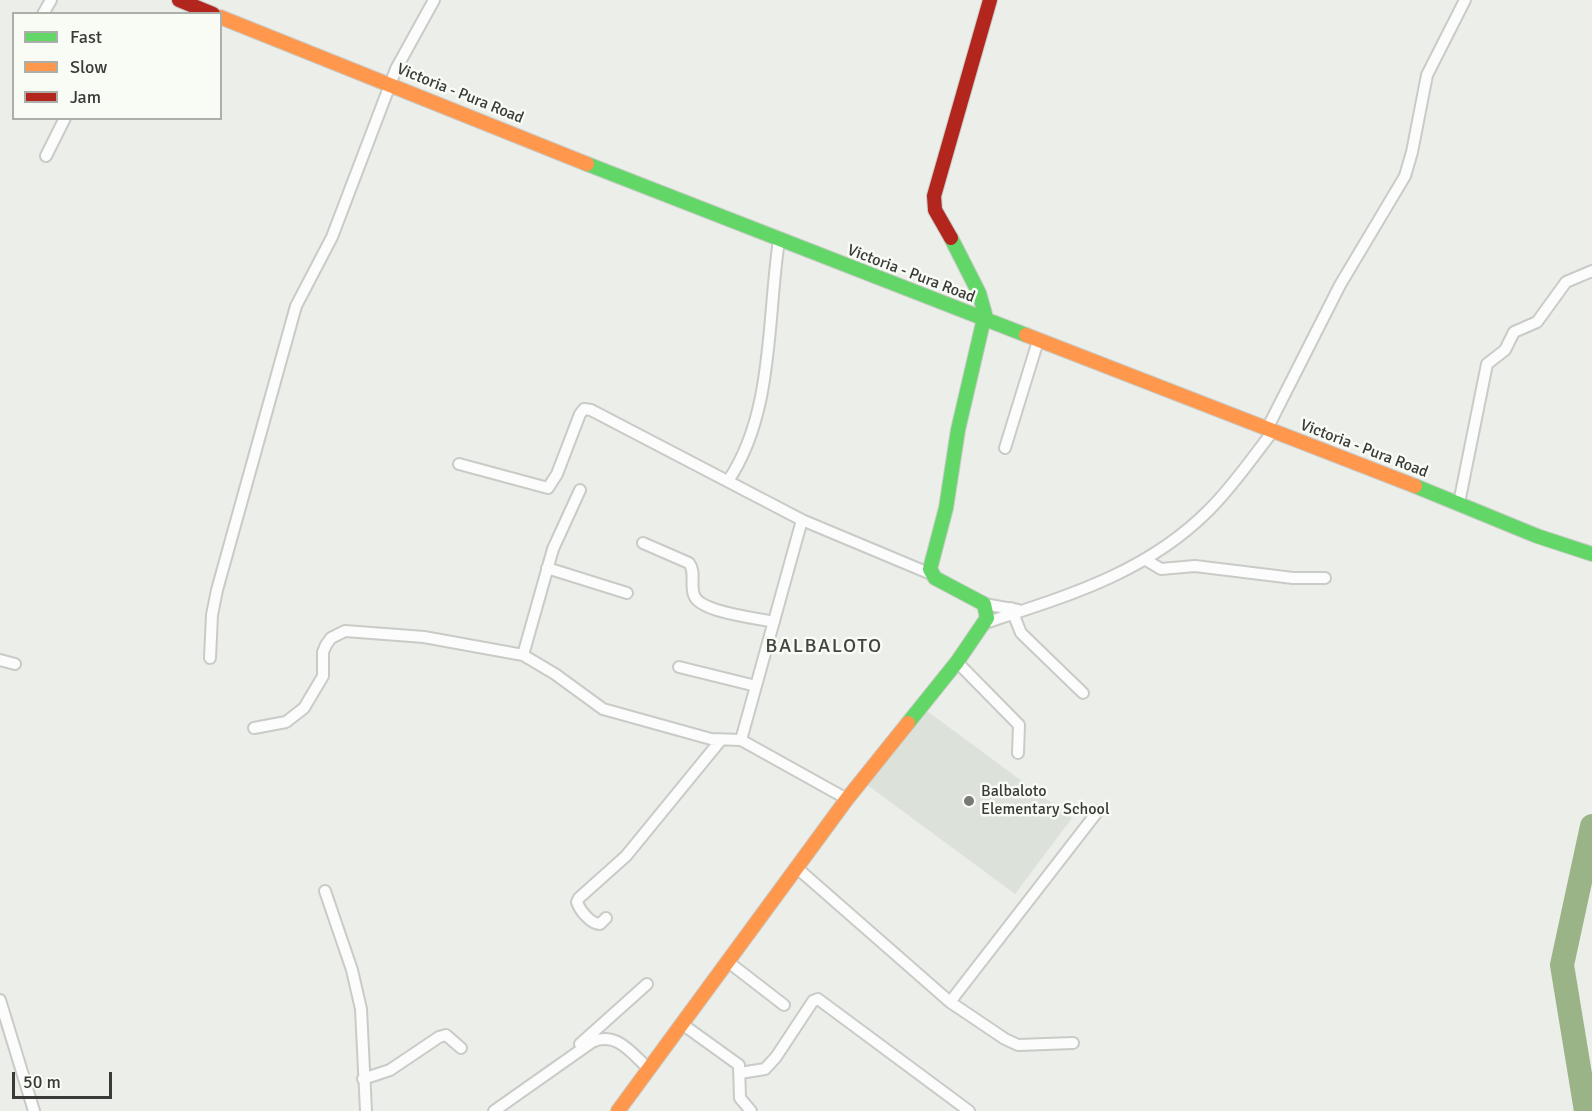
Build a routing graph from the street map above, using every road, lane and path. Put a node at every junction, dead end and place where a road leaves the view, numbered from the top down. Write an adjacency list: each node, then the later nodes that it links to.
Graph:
1 (179, 0): 5 (main road)
2 (434, 0): 7 (street)
3 (990, 0): 12 (main road)
4 (1465, 0): 14 (street)
5 (208, 12)
6 (222, 17): 7 (main road, Victoria - Pura Road)
7 (390, 83): 10 (main road, Victoria - Pura Road); 33 (street)
8 (63, 120): 9 (street)
9 (46, 156)
10 (779, 240): 12 (main road, Victoria - Pura Road); 17 (street)
11 (1592, 271): 19 (street)
12 (984, 321): 13 (main road, Victoria - Pura Road); 25 (main road)
13 (1038, 341): 14 (main road, Victoria - Pura Road); 15 (street)
14 (1270, 430): 19 (main road, Victoria - Pura Road); 23 (street)
15 (1005, 448)
16 (459, 464): 17 (street)
17 (728, 481): 20 (street)
18 (580, 490): 24 (street)
19 (1459, 502): 22 (main road, Victoria - Pura Road)
20 (802, 520): 25 (street); 30 (street)
21 (643, 543): 30 (street)
22 (1592, 554)
23 (1146, 560): 26 (street); 29 (street)
24 (547, 568): 27 (street); 32 (street)
25 (931, 574): 28 (main road)
26 (1325, 578)
27 (627, 593)
28 (984, 604): 29 (street); 31 (main road)
29 (1014, 611): 31 (street); 39 (street)
30 (774, 622): 38 (street)
31 (985, 623): 35 (main road)
32 (523, 656): 40 (street); 42 (street)
33 (210, 658)
34 (0, 660): 36 (street)
35 (957, 662): 43 (street); 44 (main road)
36 (15, 664)
37 (679, 667): 38 (street)
38 (756, 687): 41 (street)
39 (1083, 693)
40 (254, 728)
41 (741, 740): 42 (street); 44 (street)
42 (720, 741): 48 (street)
43 (1018, 753)
44 (847, 799): 46 (main road)
45 (1098, 811): 52 (street)
46 (797, 868): 49 (main road); 52 (street)
47 (325, 891): 60 (street)
48 (606, 918)
49 (727, 962): 53 (street); 54 (main road)
50 (647, 984): 57 (street)
51 (0, 1000): 61 (street)
52 (951, 1002): 55 (street)
53 (784, 1005)
54 (682, 1024): 58 (main road); 59 (street)
55 (1073, 1042)
56 (461, 1048): 60 (street)
57 (558, 1065): 58 (street); 63 (street)
58 (649, 1069): 64 (main road)
59 (740, 1073): 65 (street); 66 (street)
60 (363, 1079): 62 (street)
61 (34, 1111)
62 (366, 1111)
63 (494, 1111)
64 (618, 1111)
65 (751, 1111)
66 (969, 1111)

